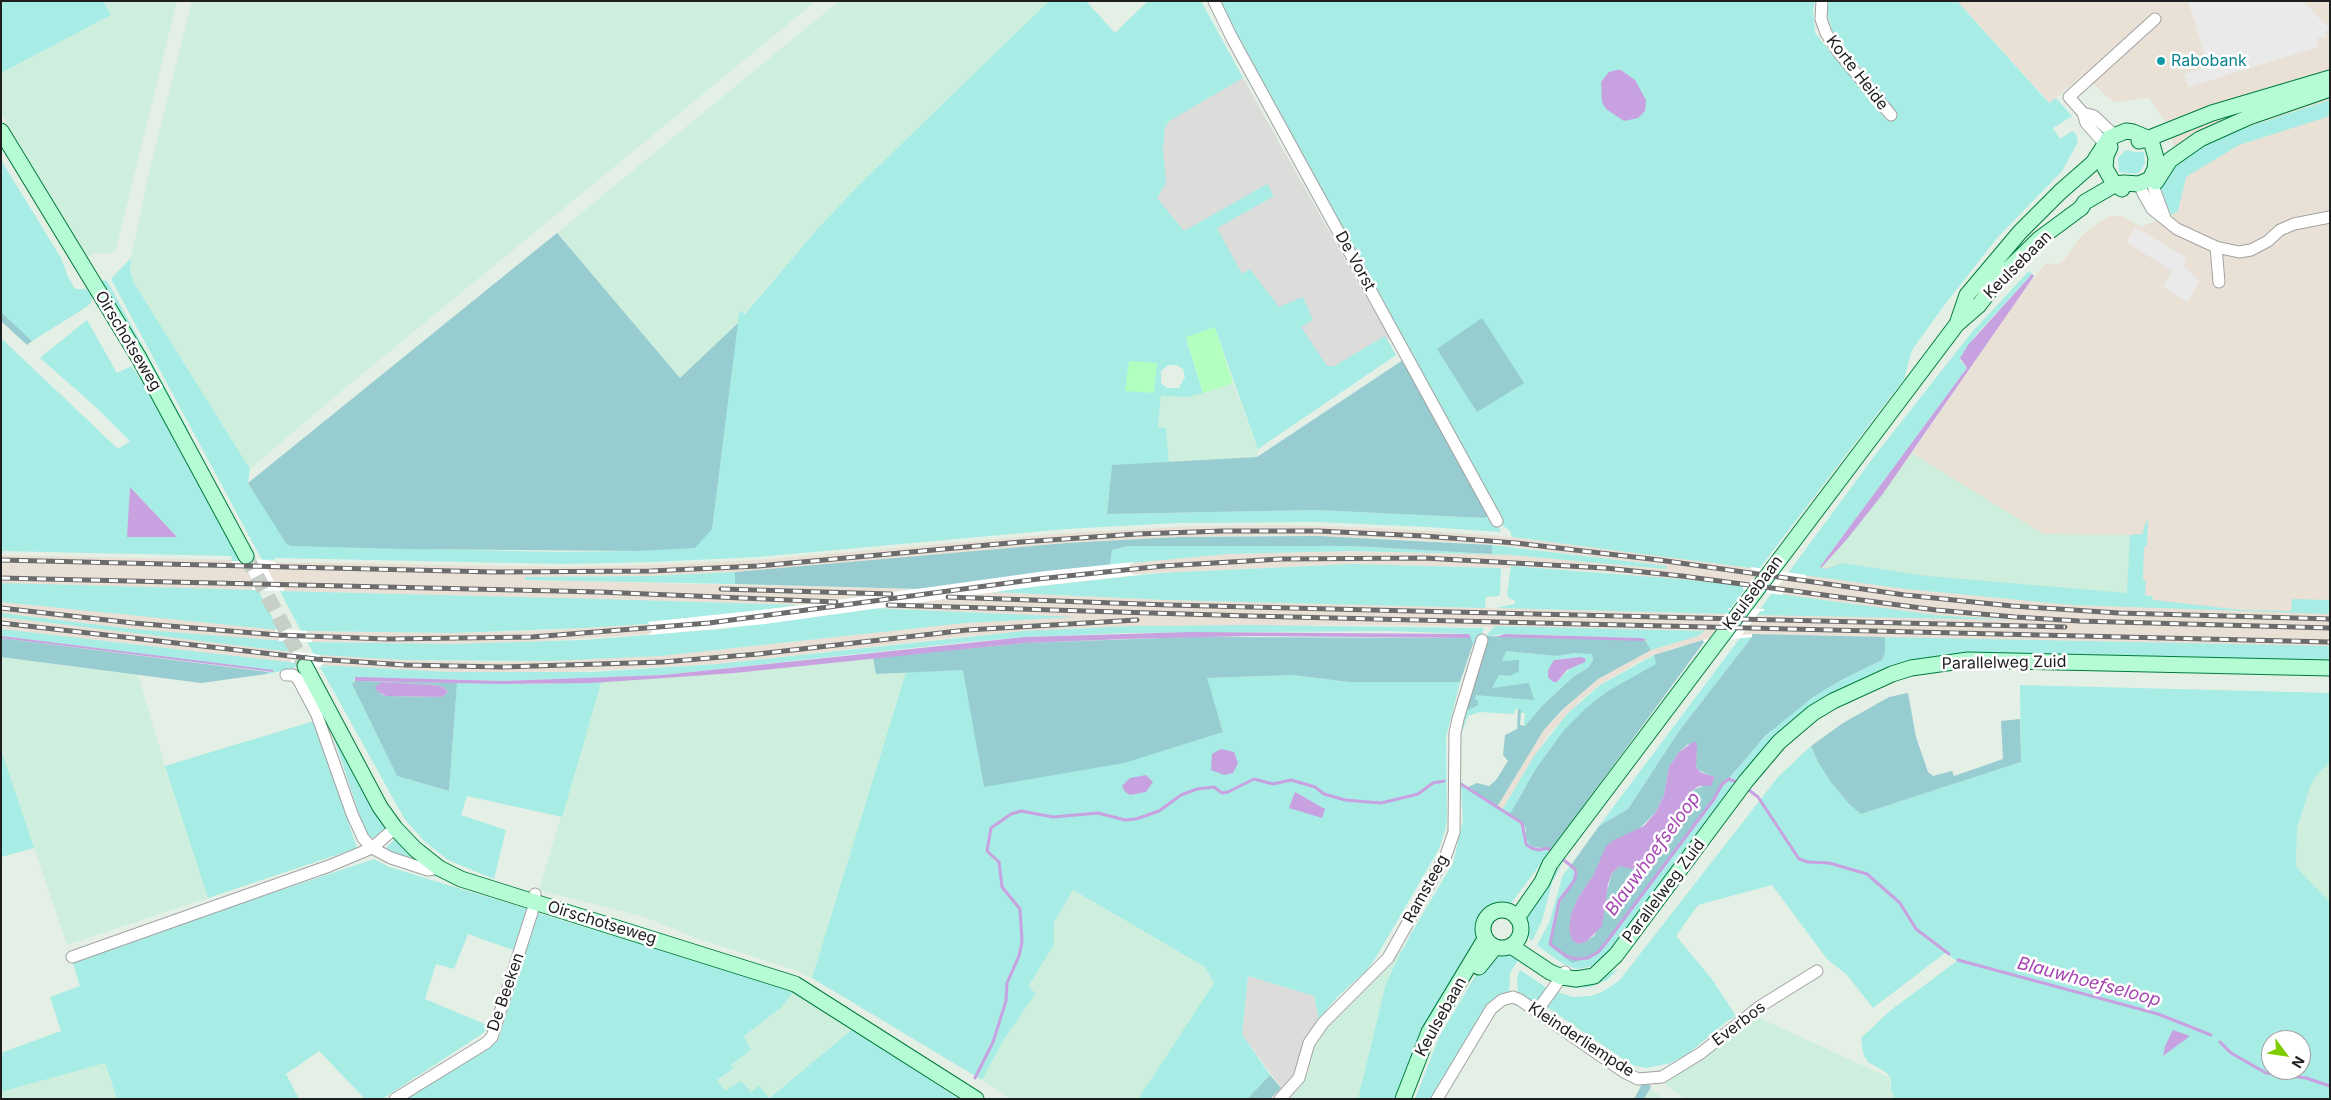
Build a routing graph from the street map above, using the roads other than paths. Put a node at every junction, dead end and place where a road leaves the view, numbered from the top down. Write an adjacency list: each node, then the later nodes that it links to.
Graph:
1 (1214, 1): 17 (street, De Vorst)
2 (1822, 1): 6 (street, Korte Heide)
3 (2155, 19): 9 (street)
4 (2330, 78): 8 (street)
5 (2330, 89): 10 (street)
6 (1891, 114)
7 (1, 131): 18 (street, Oirschotseweg)
8 (2144, 137): 9 (street); 10 (street)
9 (2106, 149): 12 (street); 16 (street, Keulsebaan)
10 (2160, 165): 11 (street)
11 (2148, 185): 12 (street); 14 (street)
12 (2118, 187): 16 (street, Keulsebaan)
13 (2330, 217): 14 (street)
14 (2216, 247): 15 (street)
15 (2219, 282)
16 (1957, 324): 27 (street, Keulsebaan)
17 (1497, 521)
18 (246, 556)
19 (1482, 640): 37 (street, Ramsteeg)
20 (305, 666): 23 (street, Oirschotseweg)
21 (2330, 668): 32 (street, Parallelweg Zuid)
22 (286, 675): 24 (street)
23 (395, 828): 24 (street); 25 (street, Oirschotseweg)
24 (372, 848): 25 (street); 30 (street)
25 (440, 868): 26 (street, Oirschotseweg)
26 (535, 899): 35 (street, De Beeken); 36 (street, Oirschotseweg)
27 (1514, 915): 28 (street); 29 (street)
28 (1515, 941): 29 (street); 32 (street, Parallelweg Zuid)
29 (1490, 943): 38 (street, Keulsebaan); 39 (street, Keulsebaan)
30 (72, 957)
31 (1817, 971): 34 (street, Everbos)
32 (1564, 974): 33 (street)
33 (1537, 1011): 34 (street, Kleinderliempde); 40 (street, Kleinderliempde)
34 (1662, 1077)
35 (395, 1099)
36 (976, 1099)
37 (1280, 1099)
38 (1403, 1099)
39 (1412, 1099)
40 (1437, 1099)

